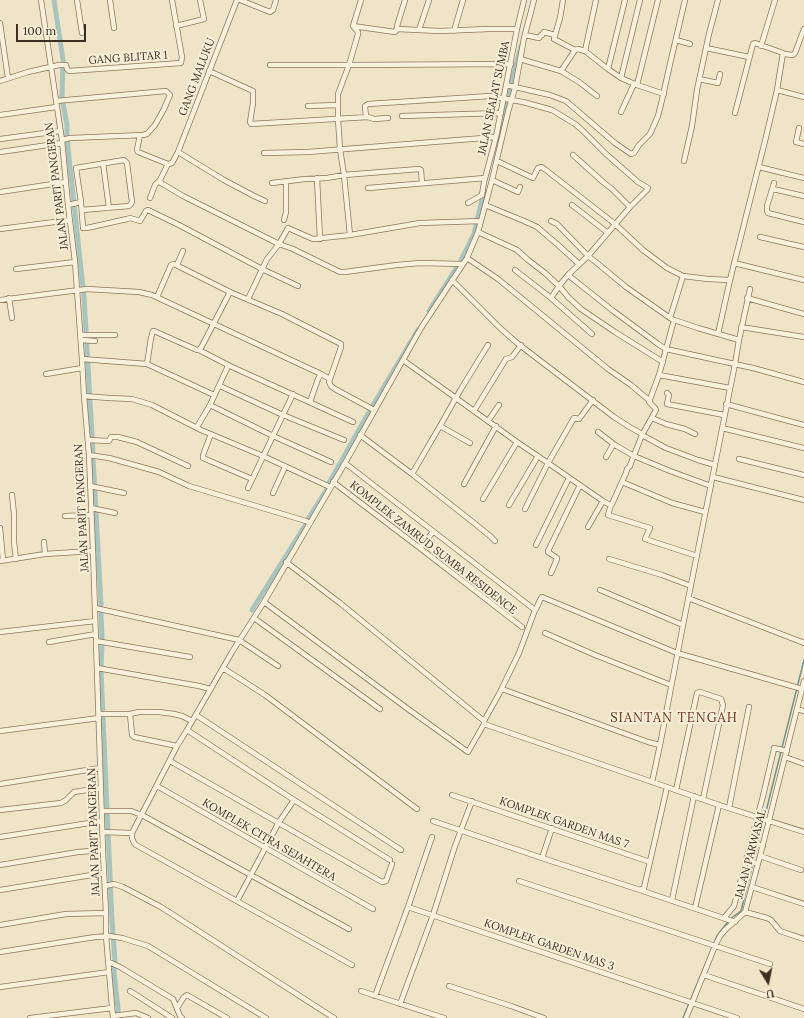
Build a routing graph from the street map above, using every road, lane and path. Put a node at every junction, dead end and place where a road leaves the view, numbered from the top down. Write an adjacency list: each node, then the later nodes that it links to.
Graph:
1 (41, 0): 46 (street, JALAN PARIT PANGERAN)
2 (76, 0): 31 (street)
3 (110, 0): 25 (street)
4 (172, 0): 23 (street, GANG BLITAR 1)
5 (200, 0): 23 (street)
6 (238, 0): 7 (street); 49 (street, GANG MALUKU)
7 (276, 0)
8 (360, 0): 24 (street)
9 (405, 0): 27 (street)
10 (429, 0): 29 (street)
11 (463, 0): 30 (street)
12 (524, 0): 26 (street, JALAN SEALAT SUMBA)
13 (534, 0): 32 (street)
14 (563, 0): 33 (street)
15 (596, 0): 39 (street)
16 (625, 0): 47 (street)
17 (640, 0): 52 (street)
18 (658, 0): 55 (street)
19 (685, 0): 34 (street)
20 (718, 0): 37 (street)
21 (776, 0): 36 (street)
22 (0, 23): 51 (street)
23 (176, 26): 46 (street, GANG BLITAR 1)
24 (353, 26): 27 (street); 45 (street)
25 (114, 28)
26 (517, 28): 30 (street); 43 (street, JALAN SEALAT SUMBA)
27 (398, 29): 29 (street)
28 (804, 29): 40 (street)
29 (419, 30): 30 (street)
30 (454, 31)
31 (82, 33)
32 (525, 35): 33 (street); 42 (street)
33 (555, 35): 38 (street)
34 (676, 40): 35 (street); 58 (street)
35 (690, 44)
36 (761, 46): 40 (street); 41 (street)
37 (706, 48): 41 (street); 53 (street)
38 (575, 50): 39 (street); 48 (street)
39 (585, 51): 47 (street)
40 (784, 55): 57 (street)
41 (749, 57): 68 (street)
42 (520, 59): 48 (street); 56 (street)
43 (511, 64): 45 (street); 56 (street, JALAN SEALAT SUMBA)
44 (270, 65): 45 (street)
45 (348, 65): 63 (street)
46 (50, 67): 51 (street); 62 (street, JALAN PARIT PANGERAN)
47 (608, 70): 52 (street)
48 (561, 71): 59 (street)
49 (209, 72): 73 (street); 84 (street, GANG MALUKU)
50 (720, 74): 53 (street)
51 (8, 78): 54 (street)
52 (621, 78): 55 (street)
53 (699, 79): 88 (street)
54 (0, 81)
55 (635, 85): 58 (street); 66 (street)
56 (510, 86): 58 (street); 61 (street, JALAN SEALAT SUMBA); 61 (street)
57 (777, 90): 60 (street); 91 (street)
58 (664, 94)
59 (597, 96)
60 (804, 97)
61 (508, 100): 67 (street, JALAN SEALAT SUMBA); 71 (street); 80 (street); 117 (street)
62 (57, 101): 65 (street, JALAN PARIT PANGERAN); 76 (street)
63 (338, 105): 64 (street); 73 (street)
64 (308, 106)
65 (56, 108): 69 (street); 75 (street, JALAN PARIT PANGERAN)
66 (621, 112)
67 (500, 113): 70 (street); 78 (street, JALAN SEALAT SUMBA)
68 (735, 113)
69 (0, 115)
70 (402, 116)
71 (366, 117): 72 (street); 73 (street)
72 (388, 118)
73 (338, 119): 82 (street)
74 (799, 128): 81 (street)
75 (60, 131): 77 (street); 79 (street, JALAN PARIT PANGERAN)
76 (140, 135): 79 (street); 90 (street)
77 (0, 139)
78 (495, 139): 80 (street); 82 (street); 94 (street, JALAN SEALAT SUMBA)
79 (62, 141): 83 (street); 99 (street, JALAN PARIT PANGERAN)
80 (501, 143): 87 (street)
81 (804, 144)
82 (340, 149): 85 (street); 92 (street)
83 (0, 152)
84 (178, 152): 90 (street, GANG MALUKU); 110 (street)
85 (264, 153)
86 (573, 155): 117 (street)
87 (497, 161): 97 (street); 124 (street)
88 (684, 161)
89 (103, 163): 111 (street); 116 (street); 116 (street)
90 (168, 164): 96 (street)
91 (759, 167): 95 (street); 137 (street)
92 (344, 175): 93 (street); 101 (street); 128 (street)
93 (317, 178): 98 (street); 130 (street)
94 (485, 178): 101 (street); 109 (street, JALAN SEALAT SUMBA)
95 (804, 178)
96 (160, 180): 108 (street); 131 (street)
97 (492, 180): 103 (street); 109 (street)
98 (286, 181): 100 (street); 120 (street)
99 (66, 182): 106 (street); 113 (street, JALAN PARIT PANGERAN)
100 (272, 182)
101 (422, 183): 104 (street)
102 (774, 183): 105 (street)
103 (520, 187)
104 (368, 188)
105 (773, 189): 107 (street); 123 (street)
106 (0, 192)
107 (804, 196)
108 (150, 198)
109 (485, 198): 112 (street); 114 (street, JALAN SEALAT SUMBA)
110 (265, 201)
111 (80, 203): 113 (street); 118 (street)
112 (468, 203)
113 (69, 205): 119 (street, JALAN PARIT PANGERAN)
114 (485, 205): 121 (street, JALAN SEALAT SUMBA); 139 (street)
115 (572, 205): 127 (street)
116 (109, 208): 118 (street)
117 (630, 208): 124 (street)
118 (82, 210): 142 (street)
119 (70, 220): 125 (street); 136 (street, JALAN PARIT PANGERAN)
120 (284, 220)
121 (481, 221): 126 (street, JALAN SEALAT SUMBA); 128 (street)
122 (551, 221): 134 (street)
123 (804, 222)
124 (616, 224): 127 (street); 145 (street)
125 (0, 229)
126 (478, 232): 135 (street, JALAN SEALAT SUMBA); 150 (street)
127 (608, 233): 134 (street)
128 (350, 235): 130 (street)
129 (760, 237): 132 (street)
130 (320, 239): 131 (street)
131 (279, 244): 138 (street); 142 (street)
132 (804, 247)
133 (183, 251): 140 (street)
134 (588, 256): 139 (street); 162 (street)
135 (467, 258): 138 (street, JALAN SEALAT SUMBA); 196 (street)
136 (75, 262): 141 (street); 151 (street, JALAN PARIT PANGERAN)
137 (734, 263): 147 (street); 148 (street)
138 (463, 264): 146 (street, JALAN SEALAT SUMBA)
139 (579, 264): 144 (street)
140 (176, 265): 153 (street); 154 (street)
141 (16, 269)
142 (262, 269): 149 (street); 158 (street)
143 (515, 270): 156 (street)
144 (568, 275): 150 (street); 174 (street)
145 (683, 276): 147 (street); 162 (street)
146 (452, 280): 173 (street); 177 (street, JALAN SEALAT SUMBA)
147 (730, 280): 167 (street)
148 (804, 280)
149 (298, 286)
150 (559, 286): 156 (street); 178 (street)
151 (78, 289): 154 (street); 155 (street); 168 (street, JALAN PARIT PANGERAN)
152 (750, 289): 157 (street)
153 (230, 292): 158 (street); 163 (street)
154 (157, 297): 163 (street)
155 (9, 298): 159 (street); 161 (street)
156 (551, 298): 166 (street)
157 (748, 298): 160 (street); 164 (street)
158 (248, 299): 186 (street)
159 (0, 300)
160 (804, 314)
161 (12, 318)
162 (672, 319): 167 (street); 174 (street)
163 (214, 323): 175 (street); 184 (street)
164 (741, 328): 170 (street); 171 (street)
165 (804, 331): 170 (street)
166 (592, 334)
167 (718, 334): 171 (street)
168 (81, 335): 169 (street); 176 (street, JALAN PARIT PANGERAN)
169 (115, 335)
170 (803, 337)
171 (739, 340): 180 (street)
172 (488, 345): 194 (street)
173 (521, 345): 195 (street); 202 (street)
174 (666, 349): 178 (street); 180 (street)
175 (199, 350): 179 (street); 181 (street)
176 (84, 359): 179 (street); 182 (street, JALAN PARIT PANGERAN)
177 (403, 360): 194 (street); 201 (street, JALAN SEALAT SUMBA)
178 (663, 362): 185 (street)
179 (147, 364): 192 (street)
180 (735, 364): 187 (street); 189 (street)
181 (230, 366): 188 (street); 191 (street)
182 (82, 368): 183 (street); 193 (street, JALAN PARIT PANGERAN)
183 (46, 374)
184 (321, 374): 186 (street); 197 (street)
185 (659, 375): 189 (street); 196 (street)
186 (330, 379): 201 (street)
187 (804, 382)
188 (220, 386): 192 (street); 203 (street)
189 (730, 388): 198 (street)
190 (667, 393): 204 (street)
191 (293, 394): 197 (street); 203 (street)
192 (214, 395): 199 (street)
193 (88, 397): 211 (street); 219 (street, JALAN PARIT PANGERAN)
194 (456, 398): 202 (street); 209 (street)
195 (593, 400): 215 (street); 233 (street)
196 (650, 401): 205 (street)
197 (310, 402): 207 (street)
198 (726, 404): 204 (street); 208 (street)
199 (210, 405): 211 (street); 217 (street)
200 (498, 405): 206 (street)
201 (374, 410): 218 (street, JALAN SEALAT SUMBA)
202 (474, 411): 206 (street)
203 (283, 415): 217 (street); 220 (street)
204 (724, 415): 212 (street)
205 (652, 418): 215 (street); 216 (street)
206 (488, 421): 210 (street)
207 (353, 422)
208 (804, 425)
209 (440, 426): 222 (street); 237 (street)
210 (496, 426): 221 (street); 244 (street)
211 (197, 427): 214 (street)
212 (722, 428): 224 (street); 234 (street)
213 (598, 432): 223 (street)
214 (211, 434): 226 (street); 241 (street)
215 (642, 434): 228 (street); 234 (street)
216 (696, 434)
217 (273, 436): 226 (street); 231 (street)
218 (360, 436): 232 (street, JALAN SEALAT SUMBA); 237 (street)
219 (88, 440): 225 (street, JALAN PARIT PANGERAN); 235 (street)
220 (344, 440)
221 (517, 442): 227 (street); 253 (street)
222 (470, 443)
223 (616, 445): 228 (street); 229 (street)
224 (804, 448)
225 (89, 455): 246 (street, JALAN PARIT PANGERAN); 264 (street)
226 (263, 456): 236 (street); 241 (street)
227 (538, 456): 233 (street); 256 (street)
228 (634, 456): 243 (street); 247 (street)
229 (606, 457)
230 (739, 459): 238 (street)
231 (331, 462)
232 (345, 463): 242 (street, JALAN SEALAT SUMBA); 267 (street)
233 (548, 463): 240 (street); 259 (street)
234 (715, 465): 239 (street)
235 (188, 466)
236 (285, 467): 249 (street); 251 (street)
237 (412, 474): 268 (street)
238 (804, 475)
239 (712, 477): 247 (street); 254 (street)
240 (569, 478): 245 (street); 270 (street)
241 (252, 479): 248 (street)
242 (333, 482): 249 (street, JALAN SEALAT SUMBA); 271 (street, KOMPLEK ZAMRUD SUMBA RESIDENCE)
243 (622, 482): 257 (street); 260 (street)
244 (464, 484)
245 (580, 485): 255 (street); 279 (street)
246 (90, 486): 250 (street); 258 (street, JALAN PARIT PANGERAN)
247 (711, 486): 260 (street)
248 (248, 488)
249 (330, 488): 264 (street, JALAN SEALAT SUMBA)
250 (124, 493)
251 (273, 493)
252 (12, 495): 275 (street)
253 (483, 499)
254 (804, 500)
255 (603, 501): 257 (street); 265 (street)
256 (508, 505)
257 (611, 505): 274 (street)
258 (92, 508): 261 (street); 263 (street, JALAN PARIT PANGERAN)
259 (525, 509)
260 (706, 512): 274 (street)
261 (115, 513)
262 (65, 516): 263 (street)
263 (91, 516): 272 (street, JALAN PARIT PANGERAN)
264 (310, 523): 278 (street, JALAN SEALAT SUMBA)
265 (588, 527)
266 (0, 528): 277 (street)
267 (433, 532): 271 (street); 285 (street)
268 (495, 541)
269 (44, 542): 273 (street)
270 (536, 545)
271 (420, 548): 289 (street, KOMPLEK ZAMRUD SUMBA RESIDENCE)
272 (93, 551): 273 (street); 284 (street, JALAN PARIT PANGERAN)
273 (45, 554): 275 (street)
274 (697, 556): 280 (street)
275 (16, 559): 277 (street)
276 (609, 559): 280 (street)
277 (1, 561)
278 (286, 562): 283 (street, JALAN SEALAT SUMBA); 315 (street)
279 (551, 572)
280 (691, 586): 282 (street)
281 (600, 590): 288 (street)
282 (688, 598): 288 (street); 296 (street)
283 (264, 602): 286 (street, JALAN SEALAT SUMBA); 315 (street)
284 (95, 608): 287 (street, JALAN PARIT PANGERAN); 293 (street)
285 (534, 610): 297 (street); 306 (street)
286 (254, 618): 293 (street, JALAN SEALAT SUMBA); 308 (street)
287 (95, 621): 290 (street); 292 (street, JALAN PARIT PANGERAN)
288 (683, 624): 297 (street)
289 (522, 627)
290 (0, 632)
291 (545, 633): 303 (street)
292 (96, 634): 294 (street, JALAN PARIT PANGERAN); 295 (street)
293 (240, 640): 299 (street); 301 (street, JALAN SEALAT SUMBA)
294 (96, 641): 298 (street); 300 (street, JALAN PARIT PANGERAN)
295 (49, 642)
296 (804, 643)
297 (677, 653): 303 (street); 304 (street)
298 (190, 657)
299 (278, 666)
300 (100, 668): 305 (street); 312 (street, JALAN PARIT PANGERAN)
301 (224, 668): 305 (street, JALAN SEALAT SUMBA); 338 (street)
302 (804, 681): 304 (street, JALAN PARWASAL)
303 (671, 684): 318 (street)
304 (801, 688): 309 (street, JALAN PARWASAL)
305 (210, 689): 313 (street, JALAN SEALAT SUMBA)
306 (501, 690): 315 (street); 318 (street)
307 (749, 707): 337 (street)
308 (380, 709)
309 (797, 709): 310 (street); 320 (street, JALAN PARWASAL)
310 (804, 711)
311 (130, 714): 312 (street); 314 (street); 319 (street)
312 (101, 715): 317 (street); 324 (street, JALAN PARIT PANGERAN)
313 (196, 715): 314 (street, JALAN SEALAT SUMBA); 356 (street)
314 (192, 721): 316 (street, JALAN SEALAT SUMBA)
315 (484, 723): 325 (street)
316 (187, 730): 319 (street, JALAN SEALAT SUMBA); 334 (street)
317 (0, 731)
318 (660, 745): 325 (street)
319 (177, 746): 322 (street, JALAN SEALAT SUMBA)
320 (784, 750): 321 (street, JALAN PARWASAL); 342 (street)
321 (785, 757): 323 (street); 342 (street, JALAN PARWASAL)
322 (170, 761): 327 (street, JALAN SEALAT SUMBA); 345 (street)
323 (804, 764)
324 (100, 768): 326 (street); 329 (street, JALAN PARIT PANGERAN)
325 (652, 782): 328 (street)
326 (0, 784)
327 (157, 786): 341 (street, JALAN SEALAT SUMBA); 354 (street, KOMPLEK CITRA SEJAHTERA)
328 (667, 787): 330 (street); 359 (street)
329 (101, 788): 339 (street); 340 (street, JALAN PARIT PANGERAN)
330 (676, 790): 332 (street); 333 (street)
331 (452, 795): 335 (street, KOMPLEK GARDEN MAS 7)
332 (694, 796): 333 (street); 370 (street)
333 (703, 799): 336 (street)
334 (294, 800): 345 (street); 345 (street)
335 (472, 801): 346 (street, KOMPLEK GARDEN MAS 7); 347 (street)
336 (719, 805): 337 (street); 374 (street)
337 (729, 808): 342 (street)
338 (417, 809)
339 (0, 810)
340 (102, 811): 341 (street); 343 (street, JALAN PARIT PANGERAN)
341 (142, 815): 350 (street, JALAN SEALAT SUMBA); 364 (street)
342 (763, 819): 349 (street); 353 (street, JALAN PARWASAL); 353 (street)
343 (102, 821): 348 (street, JALAN PARIT PANGERAN); 351 (street)
344 (433, 821): 347 (street)
345 (279, 822): 354 (street)
346 (552, 828): 358 (street); 359 (street, KOMPLEK GARDEN MAS 7)
347 (461, 831): 358 (street); 378 (street)
348 (104, 832): 350 (street); 355 (street, JALAN PARIT PANGERAN)
349 (804, 832)
350 (132, 833): 371 (street)
351 (0, 837)
352 (432, 837): 373 (street)
353 (757, 844): 357 (street, JALAN PARWASAL); 360 (street)
354 (265, 848): 364 (street); 375 (street, KOMPLEK CITRA SEJAHTERA)
355 (103, 850): 361 (street); 363 (street, JALAN PARIT PANGERAN)
356 (401, 850)
357 (760, 856): 360 (street, JALAN PARWASAL); 362 (street)
358 (542, 858): 369 (street)
359 (650, 862): 369 (street)
360 (752, 862): 367 (street, JALAN PARWASAL); 379 (street)
361 (0, 865)
362 (801, 870)
363 (104, 873): 366 (street, JALAN PARIT PANGERAN); 368 (street)
364 (251, 875): 371 (street); 382 (street)
365 (519, 881): 385 (street)
366 (106, 885): 377 (street, JALAN PARIT PANGERAN); 409 (street)
367 (752, 887): 372 (street); 376 (street, JALAN PARWASAL)
368 (0, 890)
369 (640, 890): 370 (street)
370 (672, 900): 374 (street)
371 (237, 901): 389 (street)
372 (804, 904)
373 (408, 907): 378 (street, KOMPLEK GARDEN MAS 3); 396 (street)
374 (695, 908): 379 (street)
375 (373, 909)
376 (745, 912): 380 (street, JALAN PARWASAL); 384 (street)
377 (106, 913): 381 (street); 383 (street, JALAN PARIT PANGERAN)
378 (433, 915): 397 (street, KOMPLEK GARDEN MAS 3); 398 (street)
379 (724, 918): 380 (street)
380 (735, 922): 385 (street, JALAN PARWASAL)
381 (0, 925)
382 (349, 929)
383 (107, 936): 386 (street); 387 (street, JALAN PARIT PANGERAN); 408 (street)
384 (804, 939)
385 (714, 946): 388 (street); 391 (street, JALAN PARWASAL)
386 (0, 952)
387 (110, 963): 390 (street, JALAN PARIT PANGERAN); 400 (street)
388 (770, 964)
389 (352, 965)
390 (109, 972): 393 (street); 399 (street, JALAN PARIT PANGERAN)
391 (704, 975): 397 (street, JALAN PARWASAL); 401 (street)
392 (449, 986): 411 (street)
393 (0, 987)
394 (130, 991): 405 (street)
395 (361, 991): 396 (street)
396 (375, 996): 398 (street)
397 (692, 1002): 412 (street, JALAN PARWASAL); 413 (street, KOMPLEK GARDEN MAS 3)
398 (400, 1004): 410 (street)
399 (112, 1008): 402 (street, JALAN PARIT PANGERAN); 403 (street)
400 (177, 1008): 406 (street); 407 (street)
401 (804, 1009)
402 (113, 1016): 404 (street)
403 (30, 1018)
404 (148, 1018)
405 (172, 1018)
406 (182, 1018)
407 (226, 1018)
408 (266, 1018)
409 (334, 1018)
410 (444, 1018)
411 (544, 1018)
412 (686, 1018)
413 (737, 1018)

